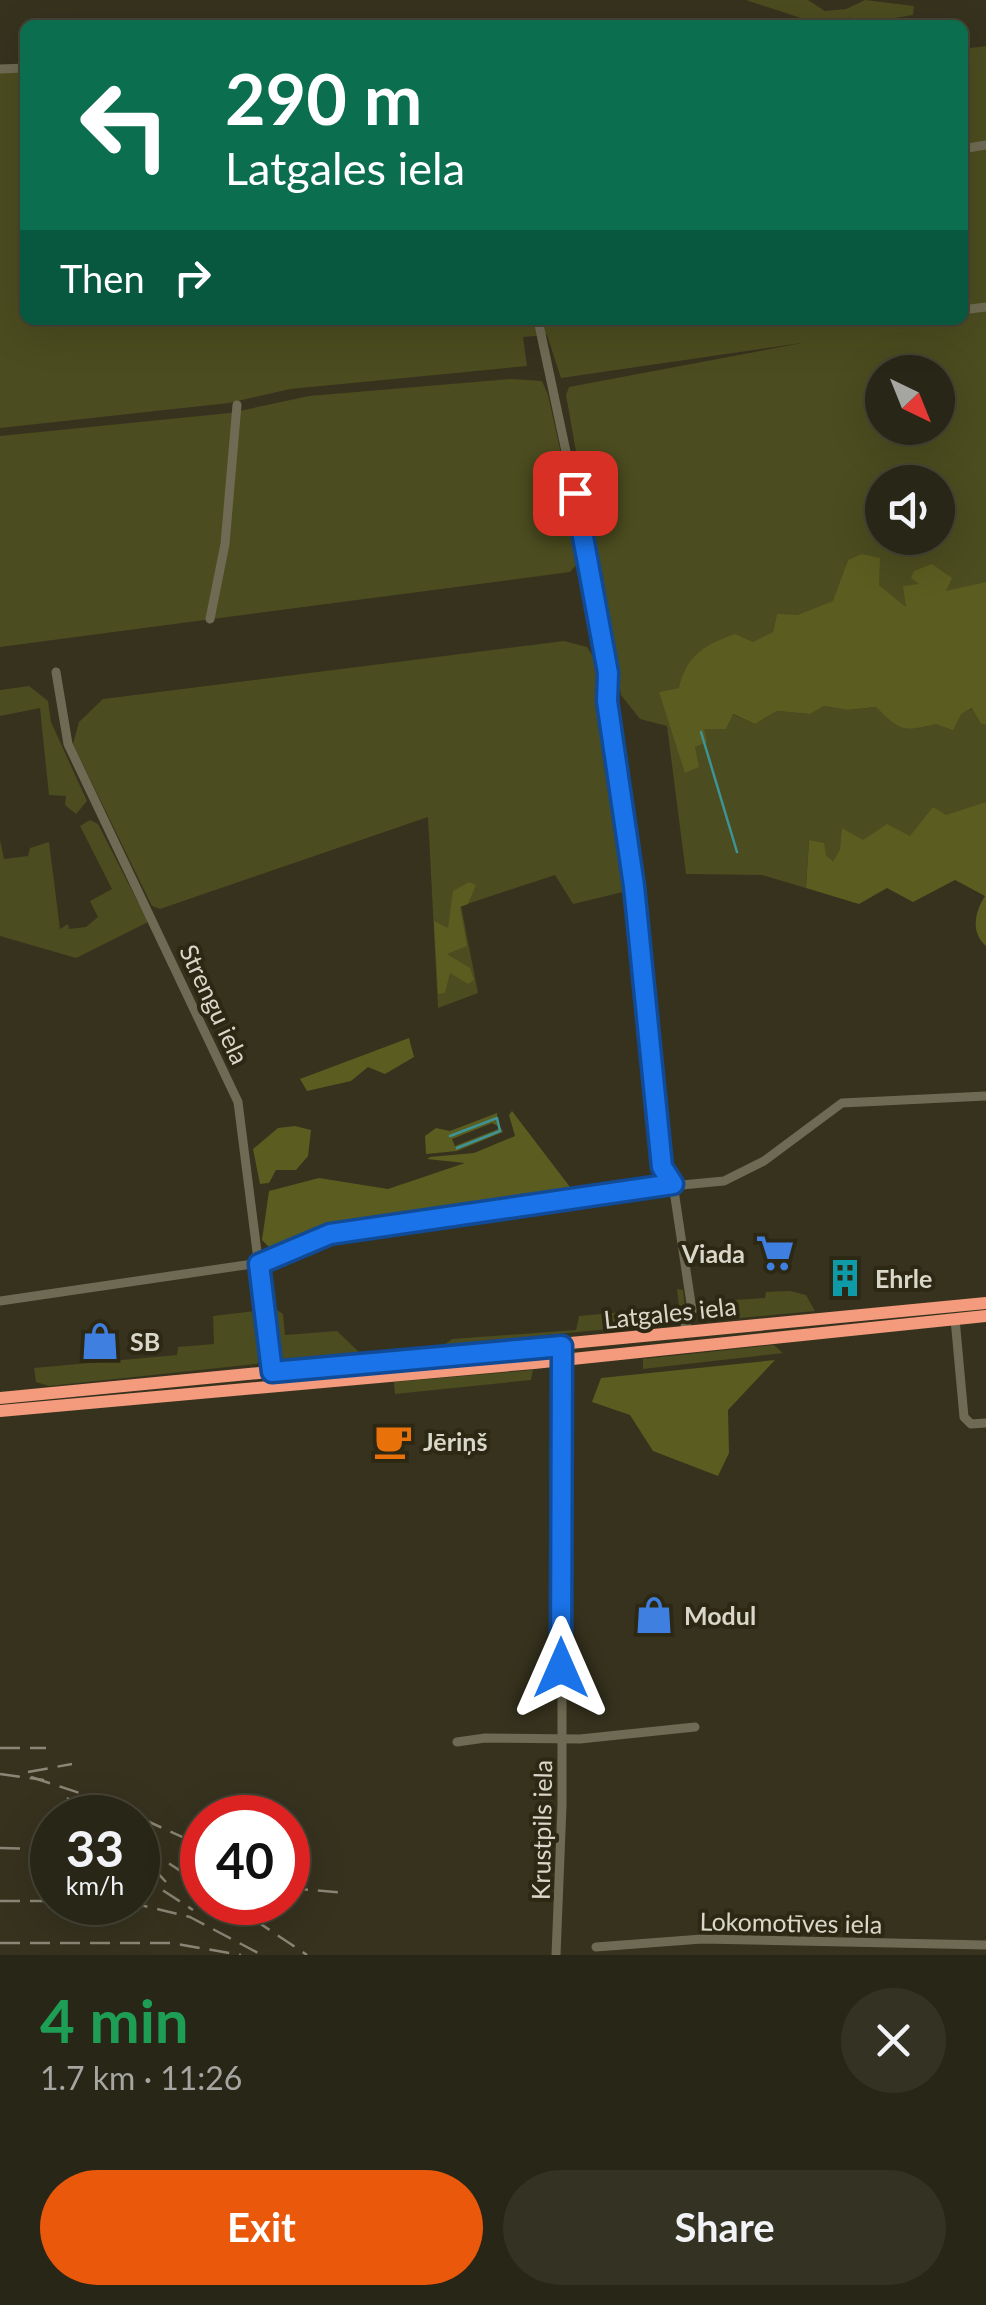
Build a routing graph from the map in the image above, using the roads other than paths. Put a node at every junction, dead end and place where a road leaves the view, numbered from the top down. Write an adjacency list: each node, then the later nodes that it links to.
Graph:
1 (539, 325): 6 (street)
2 (237, 405): 3 (street)
3 (210, 619)
4 (56, 672): 7 (street, Strengu iela)
5 (986, 1096): 6 (street)
6 (673, 1184): 7 (street); 10 (street)
7 (259, 1264): 8 (street); 16 (street, Strengu iela)
8 (0, 1301)
9 (986, 1304): 13 (highway, Latgales iela)
10 (692, 1310): 13 (street); 14 (street)
11 (986, 1316): 12 (highway, Latgales iela)
12 (955, 1319): 15 (highway, Latgales iela); 19 (street)
13 (715, 1328): 14 (highway, Latgales iela)
14 (682, 1335): 15 (highway, Latgales iela)
15 (562, 1353): 16 (highway, Latgales iela); 21 (street, Krustpils iela)
16 (273, 1379): 17 (highway, Latgales iela); 18 (highway, Latgales iela)
17 (0, 1398)
18 (0, 1411)
19 (986, 1423)
20 (695, 1726): 21 (street)
21 (562, 1737): 22 (street); 25 (street, Krustpils iela)
22 (456, 1742)
23 (986, 1945): 24 (street, Lokomotīves iela)
24 (596, 1947)
25 (556, 1955)

